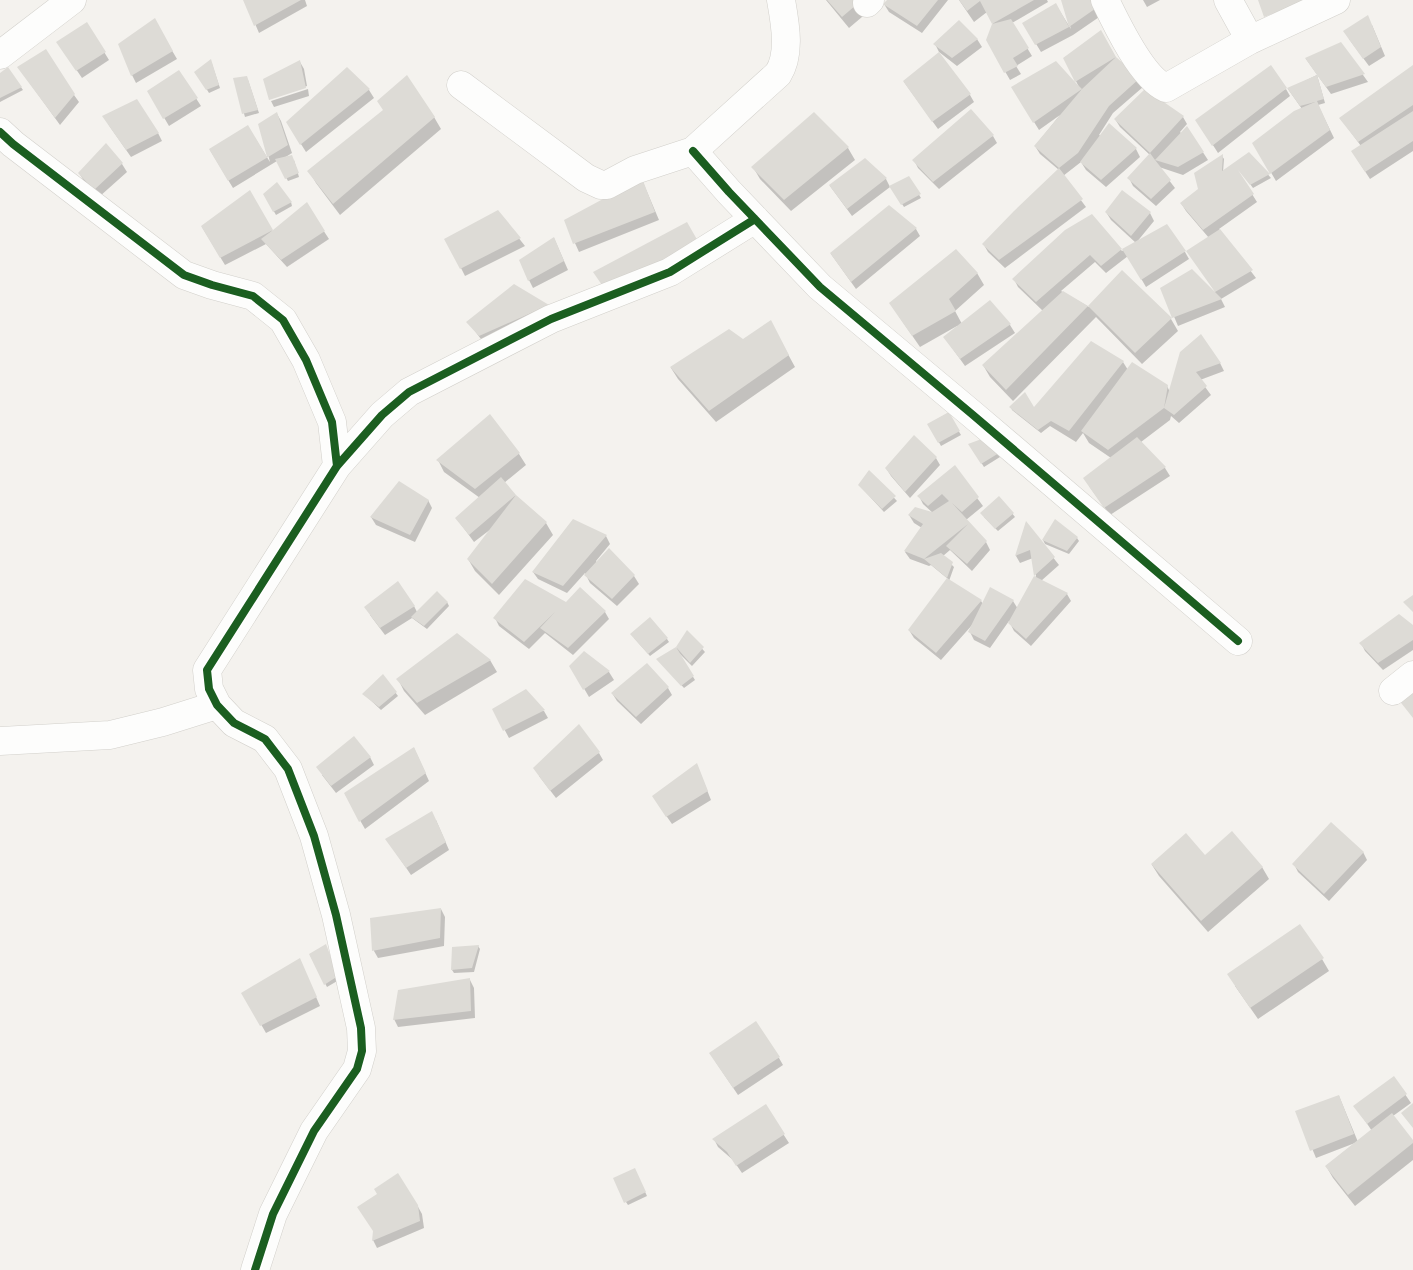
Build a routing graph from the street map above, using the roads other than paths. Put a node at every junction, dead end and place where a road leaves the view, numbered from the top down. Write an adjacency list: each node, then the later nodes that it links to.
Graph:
1 (72, 0): 7 (street)
2 (781, 0): 10 (street)
3 (1104, 0): 6 (street)
4 (1228, 0): 6 (street)
5 (1336, 0): 6 (street)
6 (1250, 40)
7 (0, 55)
8 (461, 85): 10 (street)
9 (0, 132): 12 (street)
10 (693, 151): 11 (street)
11 (755, 219): 12 (street); 13 (street)
12 (337, 466): 14 (street)
13 (1238, 641)
14 (217, 705): 15 (street); 16 (street)
15 (0, 741)
16 (255, 1270)

